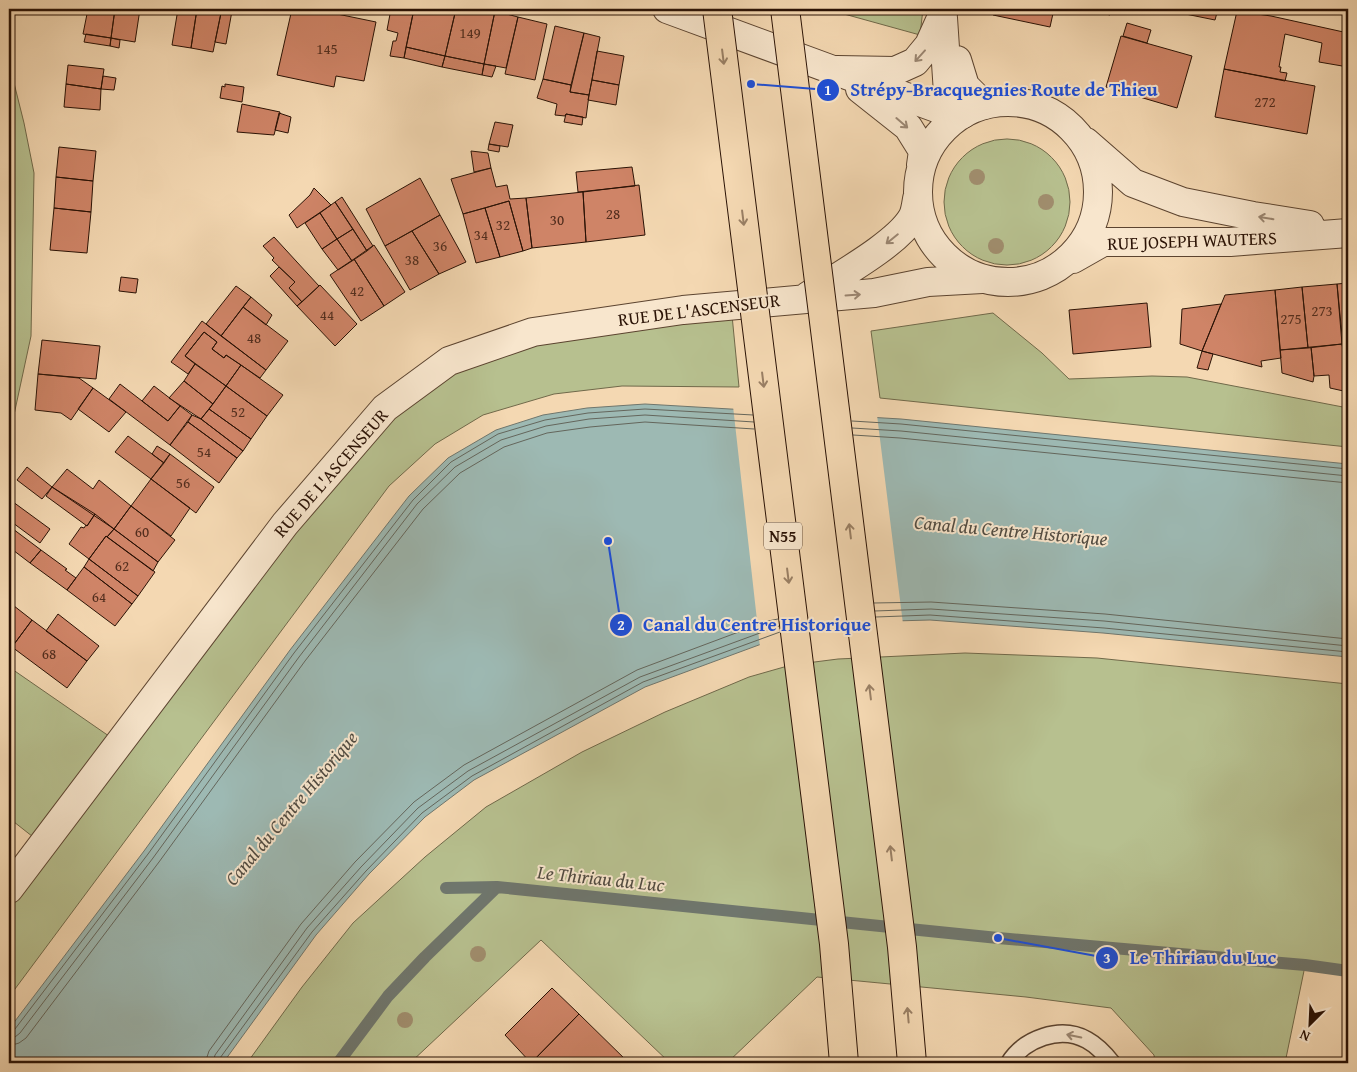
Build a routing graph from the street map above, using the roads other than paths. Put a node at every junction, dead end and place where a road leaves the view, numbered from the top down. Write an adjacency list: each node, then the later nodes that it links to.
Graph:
1 (667, 9): 5 (street)
2 (717, 9): 15 (highway, N55, one-way to 15, bridge)
3 (785, 9): 16 (highway, one-way to 3, bridge)
4 (944, 11): 5 (street, one-way to 5); 6 (street)
5 (837, 70): 6 (street); 8 (street, one-way to 8)
6 (968, 111): 7 (street, RUE JOSEPH WAUTERS); 8 (street)
7 (1078, 134): 10 (street, RUE JOSEPH WAUTERS, one-way to 7); 11 (street)
8 (921, 164): 9 (street)
9 (917, 199): 12 (street); 13 (street, RUE DE L'ASCENSEUR, one-way to 13)
10 (1348, 232): 11 (street, RUE JOSEPH WAUTERS)
11 (1043, 276): 12 (street)
12 (982, 279): 13 (street, RUE DE L'ASCENSEUR, one-way to 12)
13 (804, 298): 14 (street, RUE DE L'ASCENSEUR)
14 (9, 889)
15 (844, 1063)
16 (912, 1063)
17 (1009, 1063): 18 (lane, one-way to 17)
18 (1112, 1063)

